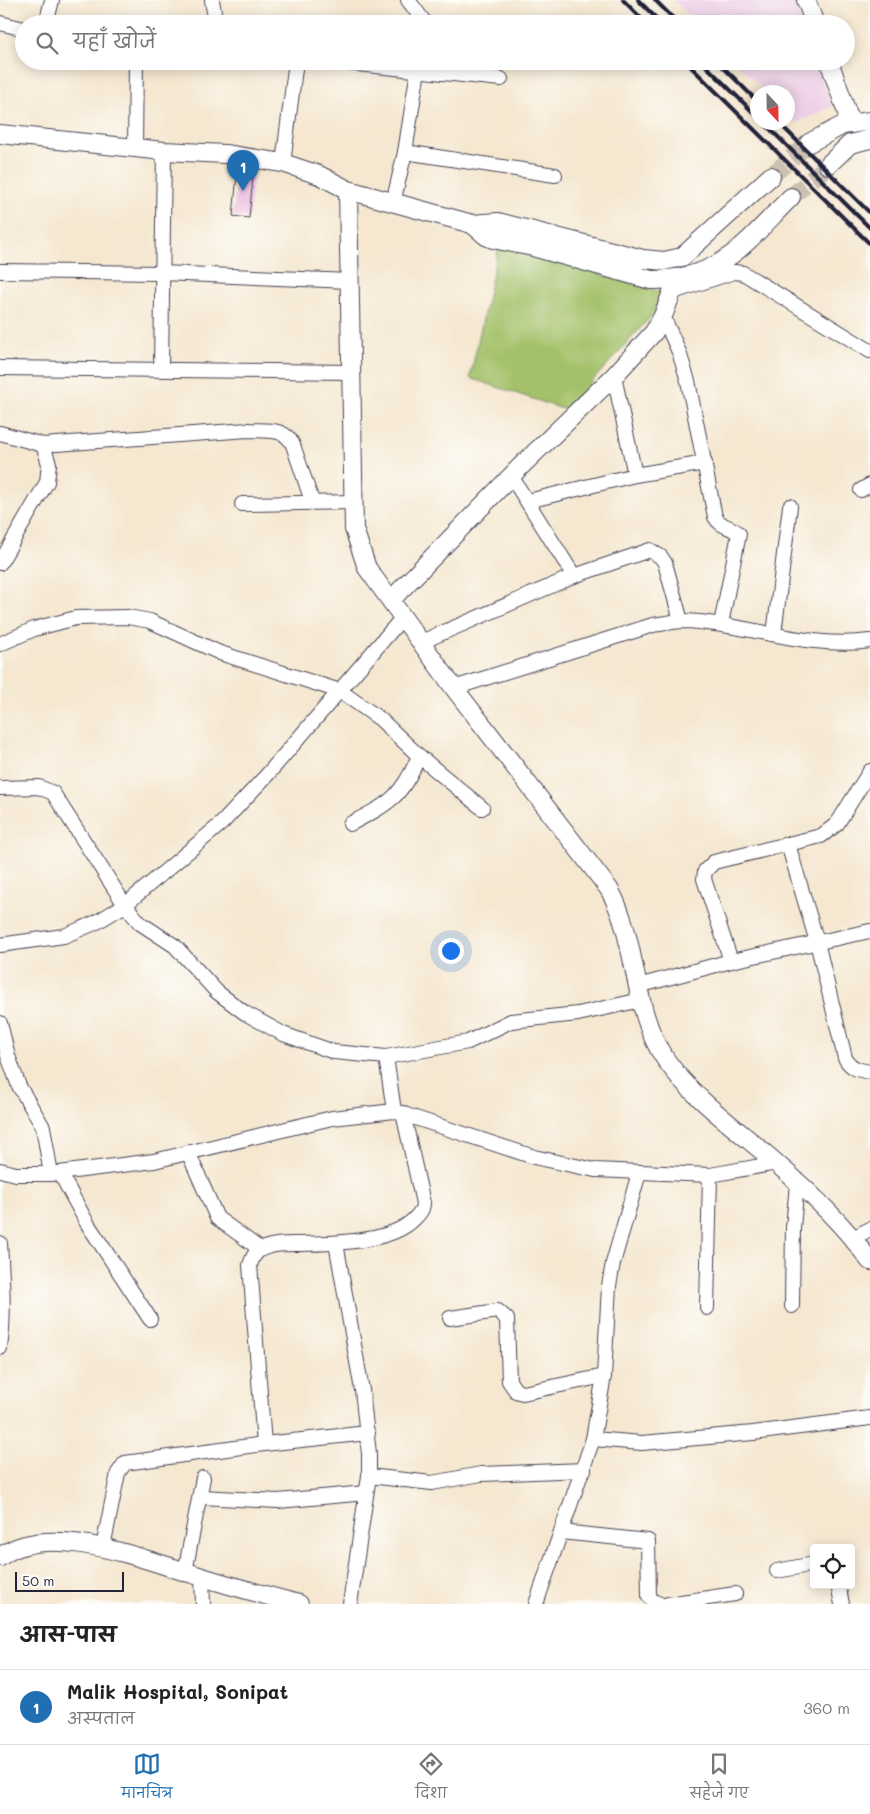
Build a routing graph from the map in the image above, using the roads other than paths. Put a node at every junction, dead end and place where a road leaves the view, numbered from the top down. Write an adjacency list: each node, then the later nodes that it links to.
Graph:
1 (52, 0): 5 (street)
2 (212, 0): 6 (street)
3 (408, 0): 7 (street)
4 (806, 0): 8 (street)
5 (48, 15)
6 (214, 15)
7 (419, 15)
8 (812, 15)
9 (0, 23): 10 (street)
10 (15, 27)
11 (136, 70): 23 (street)
12 (295, 70): 26 (street)
13 (418, 70): 16 (street); 25 (street)
14 (458, 70): 16 (street)
15 (832, 70): 19 (street)
16 (460, 74): 17 (street)
17 (501, 79)
18 (870, 121): 19 (street)
19 (851, 124): 22 (street)
20 (0, 134): 23 (street)
21 (870, 139): 27 (street)
22 (809, 143)
23 (135, 148): 24 (street)
24 (164, 151): 26 (street); 35 (street)
25 (405, 152): 28 (street); 32 (street)
26 (283, 163): 30 (street)
27 (828, 165)
28 (555, 175)
29 (771, 176): 33 (street)
30 (348, 190): 32 (street); 36 (street)
31 (791, 197): 37 (street)
32 (393, 203): 33 (street)
33 (472, 224): 37 (street)
34 (0, 271): 35 (street)
35 (161, 273): 36 (street); 41 (street)
36 (350, 281): 42 (street)
37 (675, 286): 38 (street); 39 (street)
38 (663, 316): 43 (street); 46 (street)
39 (870, 350)
40 (0, 368): 41 (street)
41 (161, 369): 42 (street)
42 (353, 372): 50 (street)
43 (614, 376): 47 (street); 48 (street)
44 (0, 433): 45 (street)
45 (43, 445): 49 (street); 54 (street)
46 (705, 462): 47 (street); 59 (street)
47 (635, 475): 51 (street)
48 (512, 476): 51 (street); 56 (street)
49 (312, 502): 50 (street); 52 (street)
50 (354, 502): 56 (street)
51 (528, 502): 55 (street)
52 (242, 504)
53 (790, 506): 60 (street)
54 (0, 563)
55 (574, 576): 58 (street); 62 (street)
56 (391, 600): 57 (street)
57 (403, 617): 62 (street); 65 (street)
58 (681, 621): 59 (street); 64 (street)
59 (721, 624): 60 (street)
60 (774, 634): 61 (street)
61 (870, 641)
62 (421, 642): 64 (street)
63 (0, 644): 65 (street)
64 (454, 688): 77 (street)
65 (340, 691): 66 (street); 72 (street)
66 (419, 756): 69 (street); 70 (street)
67 (870, 771): 71 (street)
68 (0, 788): 72 (street)
69 (482, 808)
70 (350, 824)
71 (788, 844): 74 (street); 76 (street)
72 (125, 905): 75 (street); 79 (street)
73 (870, 931): 74 (street)
74 (817, 942): 76 (street); 80 (street)
75 (0, 945)
76 (730, 961): 77 (street)
77 (639, 993): 79 (street); 83 (street)
78 (0, 1023): 85 (street)
79 (386, 1057): 81 (street)
80 (870, 1072)
81 (399, 1112): 82 (street); 86 (street); 92 (street)
82 (188, 1152): 85 (street); 93 (street)
83 (777, 1163): 87 (street); 88 (street)
84 (0, 1170): 85 (street)
85 (56, 1173): 98 (street)
86 (639, 1173): 87 (street); 100 (street)
87 (710, 1175): 96 (street)
88 (797, 1183): 90 (street); 95 (street)
89 (870, 1229): 90 (street)
90 (853, 1238): 94 (street)
91 (0, 1243): 99 (street)
92 (336, 1243): 93 (street); 102 (street)
93 (260, 1249): 104 (street)
94 (870, 1261)
95 (792, 1306)
96 (707, 1308)
97 (450, 1318): 100 (street)
98 (150, 1320)
99 (0, 1348)
100 (604, 1376): 103 (street)
101 (870, 1418): 103 (street)
102 (368, 1433): 104 (street); 106 (street)
103 (593, 1439): 105 (street)
104 (264, 1444): 111 (street)
105 (584, 1470): 106 (street); 110 (street)
106 (369, 1476): 108 (street)
107 (203, 1478): 109 (street)
108 (366, 1492): 109 (street); 120 (street)
109 (201, 1497): 115 (street)
110 (561, 1532): 121 (street); 122 (street)
111 (103, 1547): 112 (street); 115 (street)
112 (0, 1557)
113 (810, 1565): 114 (street)
114 (777, 1571)
115 (194, 1575): 118 (street); 119 (street)
116 (839, 1589): 124 (street)
117 (736, 1594): 123 (street)
118 (203, 1604)
119 (299, 1604)
120 (350, 1604)
121 (536, 1604)
122 (660, 1604)
123 (668, 1604)
124 (842, 1604)

